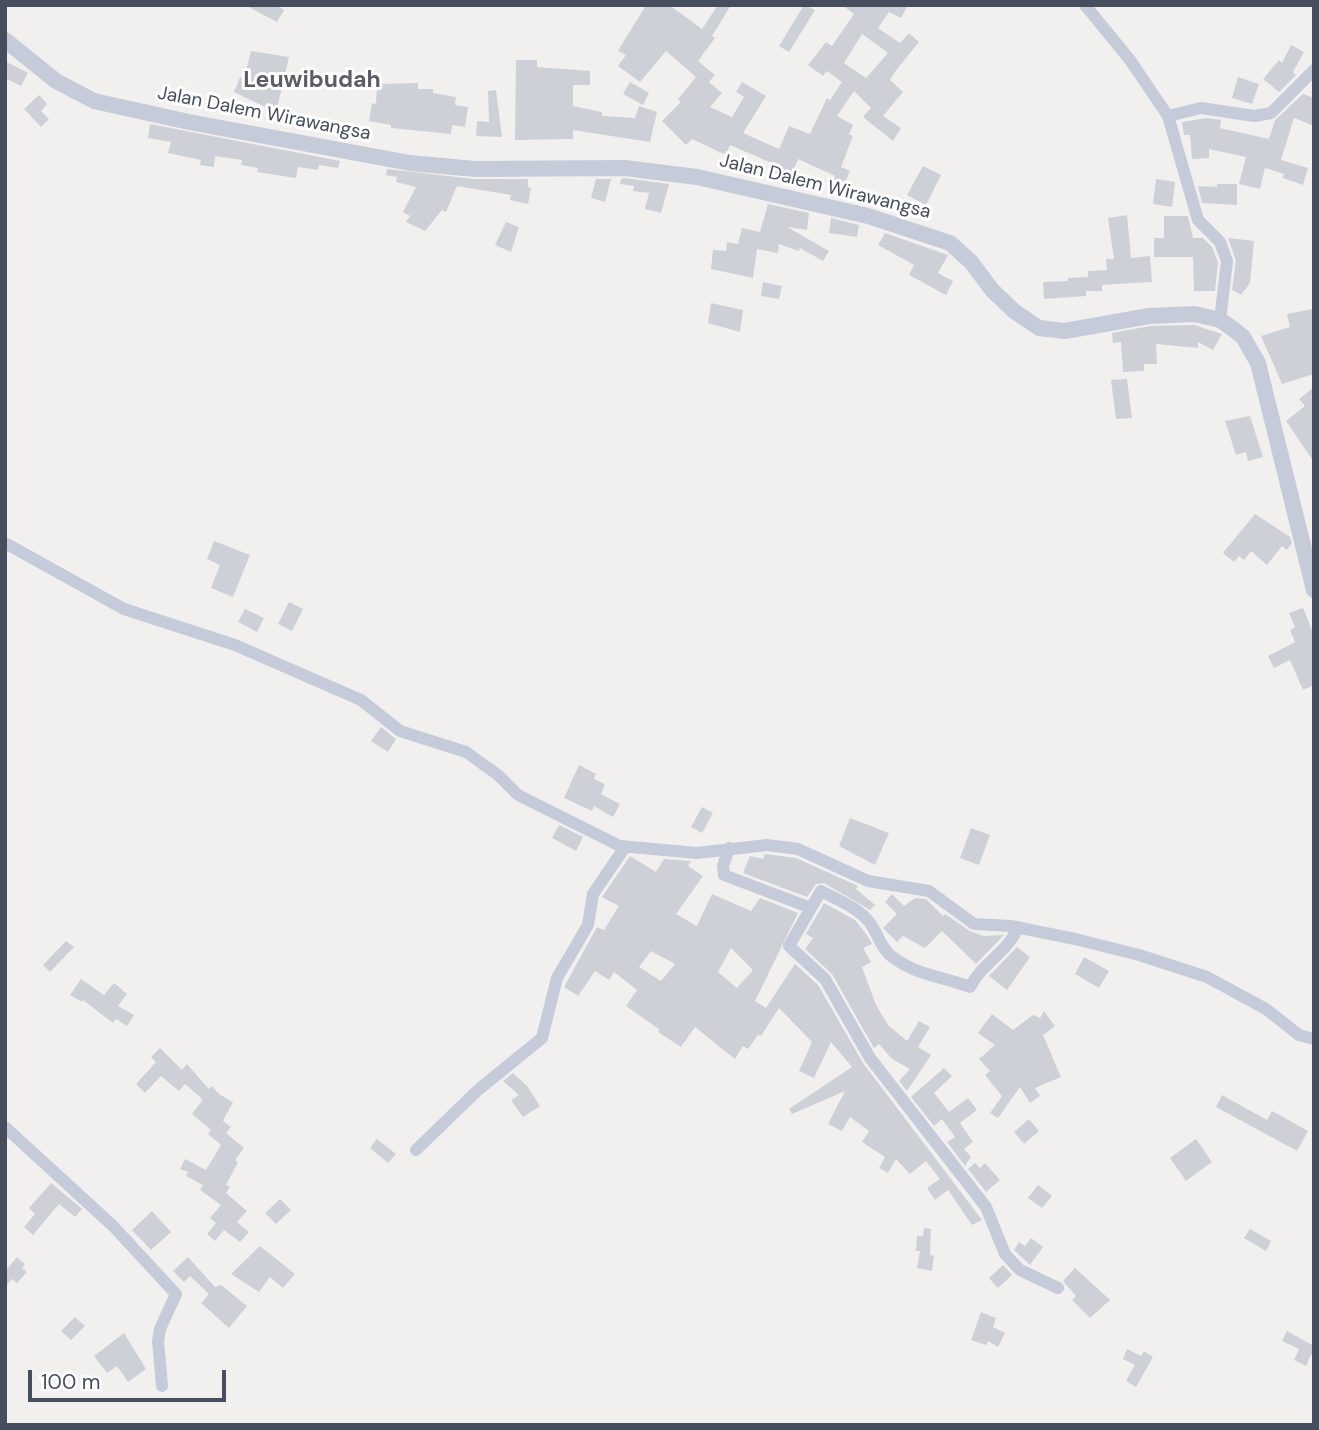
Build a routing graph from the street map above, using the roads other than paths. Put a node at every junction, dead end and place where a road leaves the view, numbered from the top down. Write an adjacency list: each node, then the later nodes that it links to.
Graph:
1 (1085, 5): 5 (street)
2 (5, 40): 6 (street, Jalan Dalem Wirawangsa)
3 (1314, 70): 4 (street)
4 (1308, 82): 5 (street)
5 (1168, 116): 6 (street)
6 (1220, 320): 8 (street)
7 (5, 543): 9 (street)
8 (1314, 590)
9 (625, 847): 10 (street); 15 (street)
10 (729, 848): 11 (street); 12 (street)
11 (811, 908): 12 (street); 16 (street)
12 (1018, 928): 13 (street)
13 (1314, 1039)
14 (5, 1127): 17 (street)
15 (416, 1150)
16 (1058, 1288)
17 (162, 1386)

